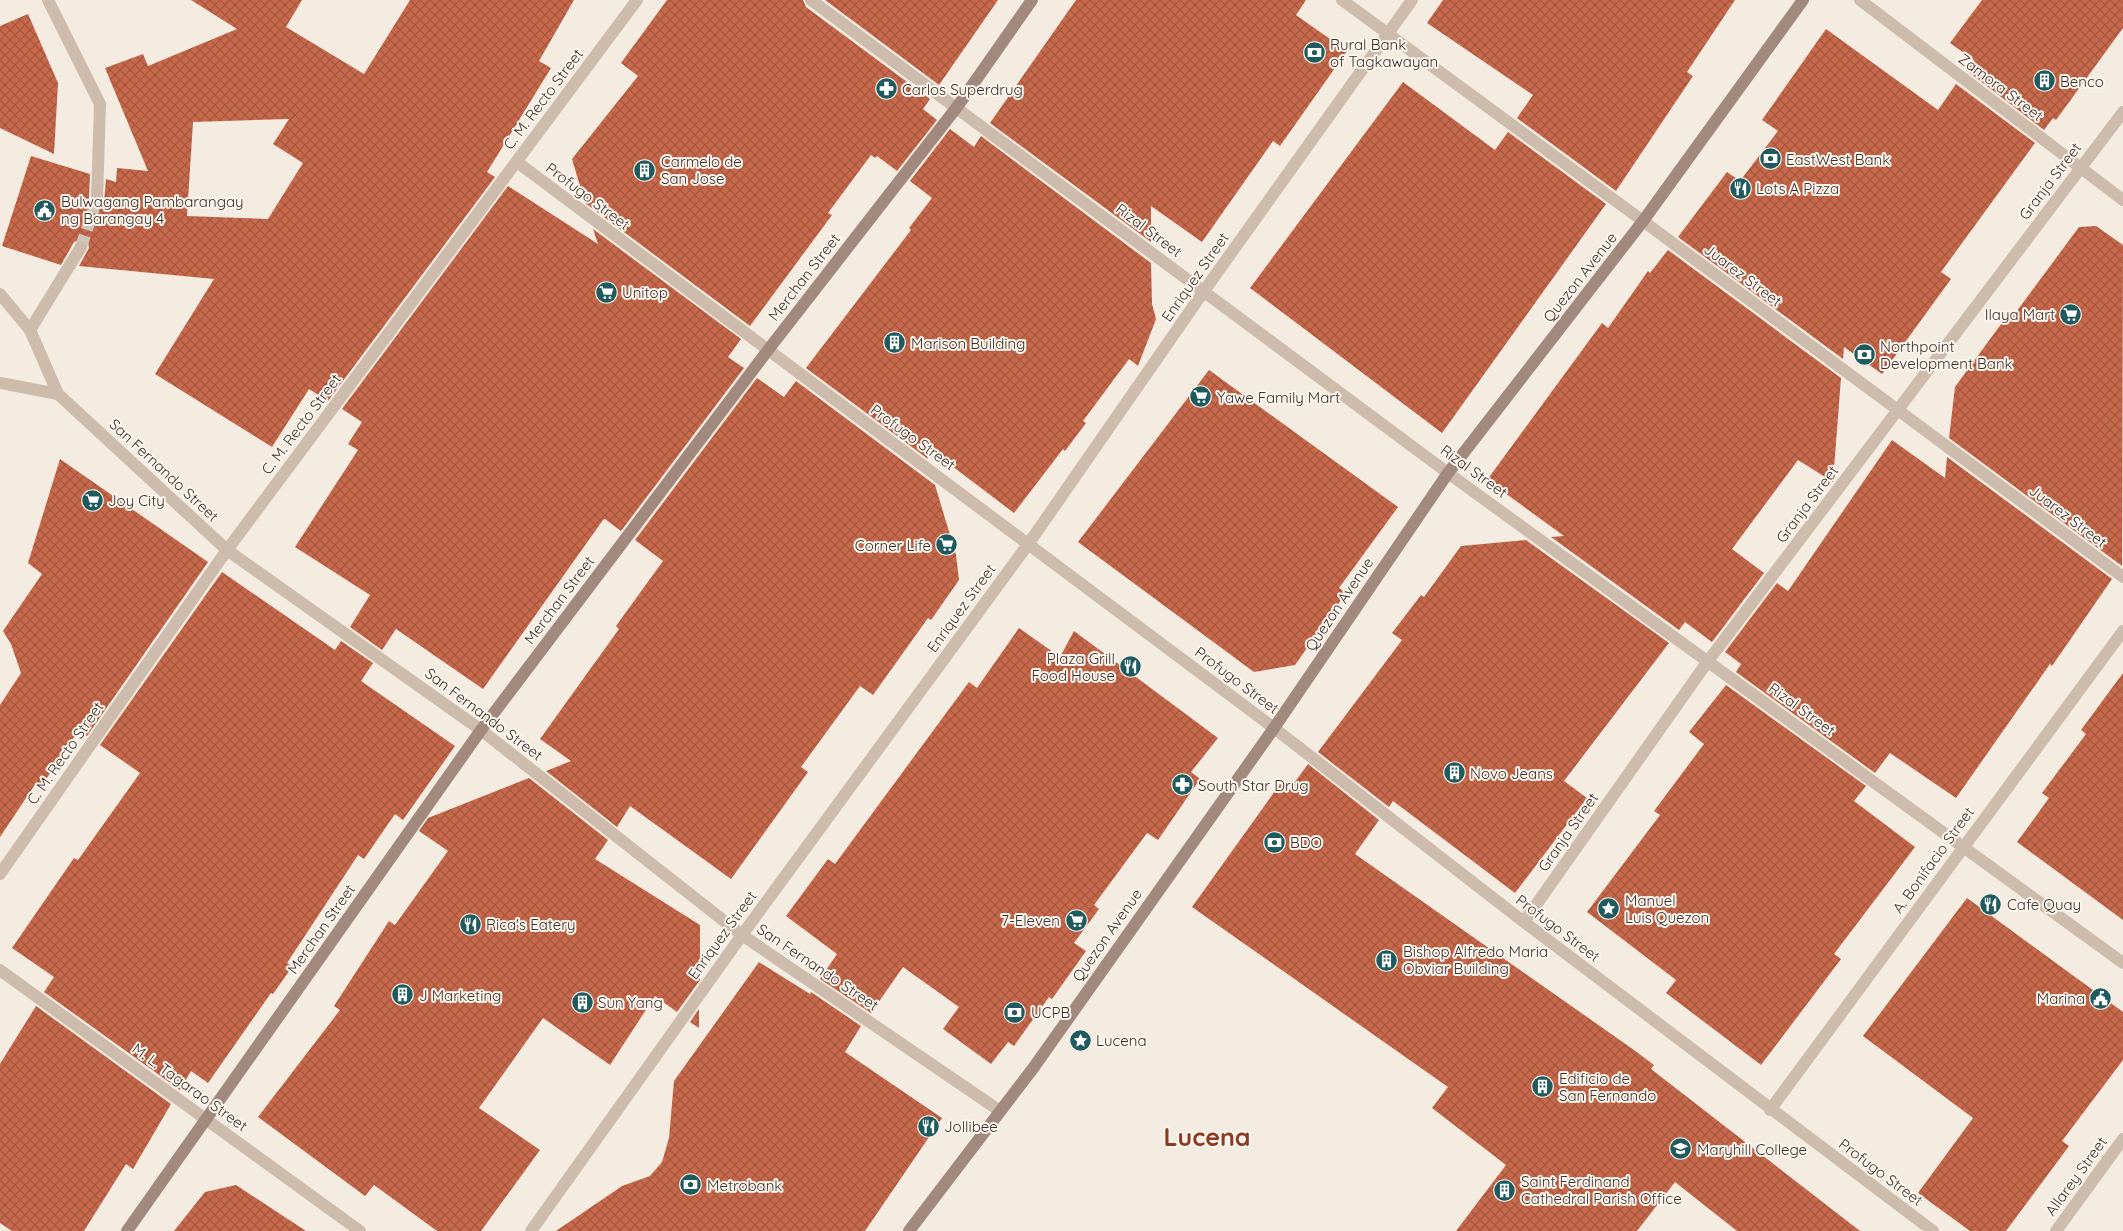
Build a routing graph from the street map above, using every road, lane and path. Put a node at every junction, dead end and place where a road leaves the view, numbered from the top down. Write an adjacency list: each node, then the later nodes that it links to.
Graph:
1 (48, 0): 14 (street)
2 (637, 0): 12 (street, C. M. Recto Street)
3 (810, 0): 10 (street, Rizal Street)
4 (1032, 0): 10 (main road, Merchan Street)
5 (1342, 0): 9 (street, Juarez Street)
6 (1412, 0): 9 (street, Enriquez Street)
7 (1803, 0): 16 (main road, Quezon Avenue)
8 (1860, 0): 13 (street, Zamora Street)
9 (1387, 34): 16 (street, Juarez Street); 18 (street, Enriquez Street)
10 (957, 107): 18 (street, Rizal Street); 21 (main road, Merchan Street)
11 (2123, 112): 13 (street, Granja Street)
12 (517, 162): 21 (street, Profugo Street); 27 (street, C. M. Recto Street)
13 (2080, 168): 15 (street, Zamora Street); 24 (street, Granja Street)
14 (97, 199)
15 (2123, 200)
16 (1643, 221): 24 (street, Juarez Street); 25 (main road, Quezon Avenue)
17 (81, 247): 20 (street)
18 (1204, 291): 25 (street, Rizal Street); 26 (street, Enriquez Street)
19 (0, 294): 20 (street, San Fernando Street)
20 (30, 330): 23 (street, San Fernando Street)
21 (768, 350): 26 (street, Profugo Street); 32 (main road, Merchan Street)
22 (0, 383): 23 (street)
23 (58, 394): 27 (street, San Fernando Street)
24 (1899, 411): 28 (street, Juarez Street); 30 (street, Granja Street)
25 (1448, 472): 30 (street, Rizal Street); 31 (main road, Quezon Avenue)
26 (1029, 543): 31 (street, Profugo Street); 36 (street, Enriquez Street)
27 (227, 550): 32 (street, San Fernando Street); 34 (street, C. M. Recto Street)
28 (2123, 577)
29 (2123, 631): 33 (street, A. Bonifacio Street)
30 (1708, 661): 33 (street, Rizal Street); 35 (street, Granja Street)
31 (1274, 728): 35 (street, Profugo Street); 40 (main road, Quezon Avenue)
32 (481, 730): 36 (street, San Fernando Street); 41 (main road, Merchan Street)
33 (1964, 846): 37 (street, Rizal Street); 39 (street, A. Bonifacio Street)
34 (0, 874)
35 (1524, 922): 39 (street, Profugo Street)
36 (742, 935): 40 (street, San Fernando Street); 45 (street, Enriquez Street)
37 (2123, 963)
38 (0, 970): 41 (street, M. L. Tagarao Street)
39 (1770, 1110): 47 (street, Profugo Street)
40 (1000, 1111): 46 (main road, Quezon Avenue)
41 (208, 1119): 43 (main road, Merchan Street); 44 (street, M. L. Tagarao Street)
42 (2123, 1140): 48 (street, Allarey Street)
43 (127, 1231)
44 (360, 1231)
45 (531, 1231)
46 (910, 1231)
47 (1933, 1231)
48 (2056, 1231)

